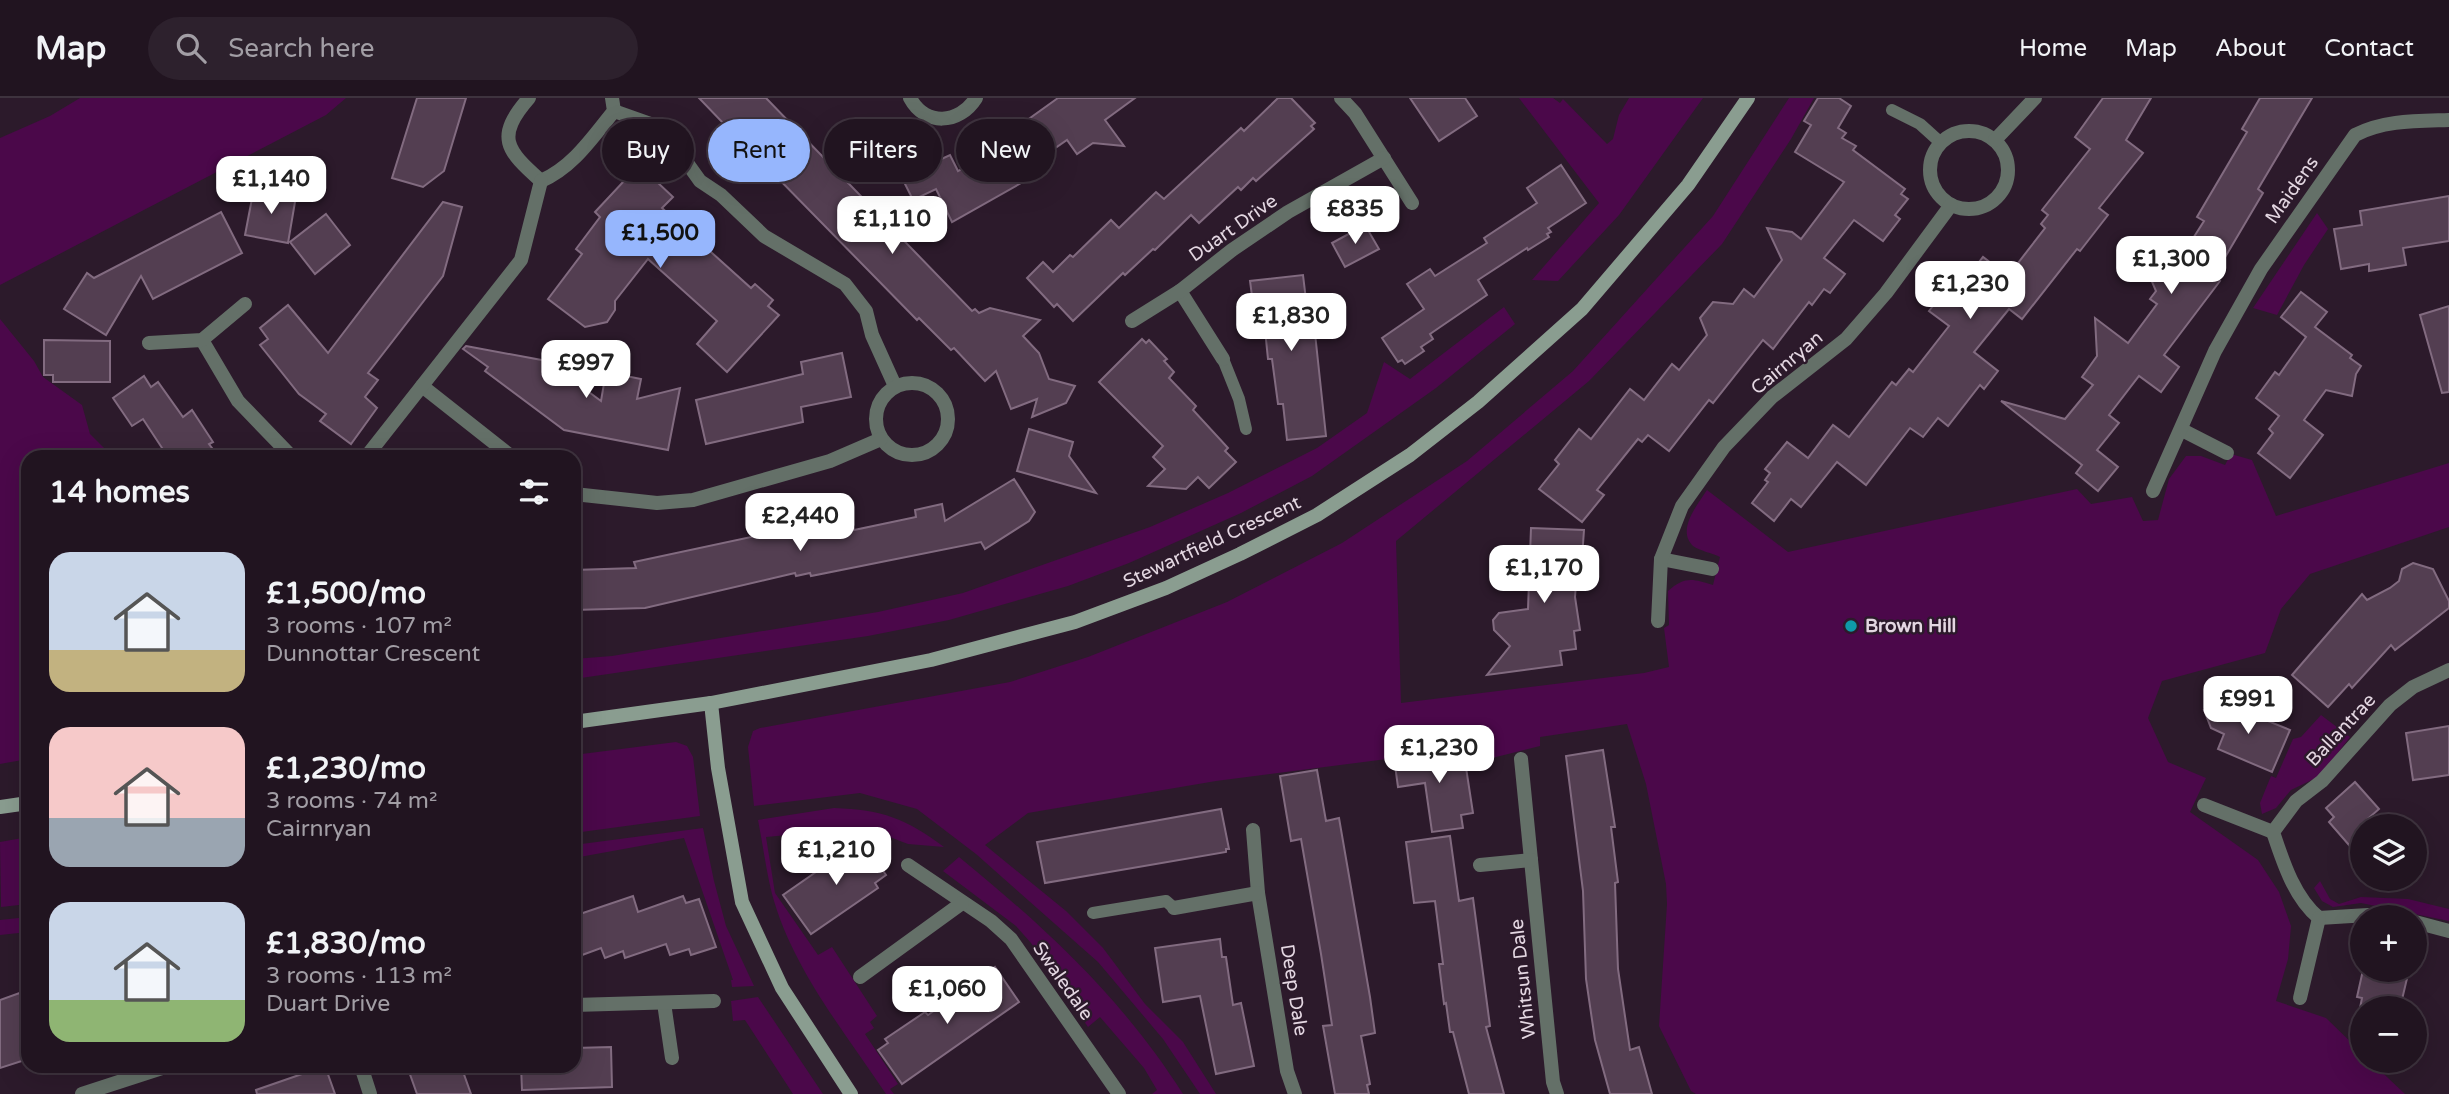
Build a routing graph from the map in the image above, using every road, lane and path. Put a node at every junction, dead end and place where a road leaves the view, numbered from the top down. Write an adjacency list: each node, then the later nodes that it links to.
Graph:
1 (529, 98): 13 (street)
2 (910, 98): 3 (street)
3 (976, 98)
4 (1341, 98): 12 (street)
5 (1748, 98): 37 (street, Stewartfield Crescent)
6 (2035, 98): 10 (street)
7 (613, 104): 13 (street); 23 (street)
8 (1892, 110): 11 (lane)
9 (2449, 120): 25 (street, Maidens)
10 (1995, 140): 11 (street); 15 (street)
11 (1941, 143): 15 (street)
12 (1384, 158): 14 (street); 16 (street, Duart Drive)
13 (541, 181): 22 (street)
14 (1412, 204)
15 (1951, 205): 33 (street, Cairnryan)
16 (1180, 291): 18 (street, Duart Drive); 21 (street)
17 (245, 304): 19 (street)
18 (1132, 321)
19 (202, 340): 20 (street); 27 (street)
20 (149, 342)
21 (1223, 359): 24 (lane)
22 (422, 386): 28 (street); 29 (street)
23 (895, 386): 26 (street); 26 (street)
24 (1246, 429)
25 (2182, 429): 30 (street); 31 (street, Maidens)
26 (881, 439): 32 (street)
27 (285, 450)
28 (372, 450)
29 (503, 450)
30 (2227, 453)
31 (2153, 491)
32 (581, 495)
33 (1661, 559): 34 (street); 35 (street, Cairnryan)
34 (1713, 569)
35 (1658, 621)
36 (2449, 670): 44 (street, Ballantrae)
37 (711, 703): 38 (street, Stewartfield Crescent); 66 (street)
38 (581, 721)
39 (1521, 759): 45 (street, Whitsun Dale)
40 (21, 804): 42 (street)
41 (2204, 805): 44 (street)
42 (0, 807)
43 (1253, 830): 48 (street, Deep Dale)
44 (2273, 832): 53 (street)
45 (1531, 860): 47 (street); 69 (street, Whitsun Dale)
46 (908, 865): 49 (street, Swaledale)
47 (1480, 865)
48 (1258, 893): 50 (street); 68 (street, Deep Dale)
49 (962, 903): 56 (street); 67 (street, Swaledale)
50 (1174, 908): 51 (lane)
51 (1093, 913)
52 (2350, 916): 53 (street)
53 (2319, 918): 57 (street)
54 (2427, 925): 55 (street)
55 (2449, 931)
56 (860, 977)
57 (2300, 998)
58 (714, 1001): 59 (street)
59 (664, 1003): 60 (street); 61 (street)
60 (581, 1006)
61 (672, 1058)
62 (146, 1073): 64 (street)
63 (363, 1073): 65 (street)
64 (82, 1094)
65 (370, 1094)
66 (851, 1094)
67 (1118, 1094)
68 (1294, 1094)
69 (1557, 1094)

